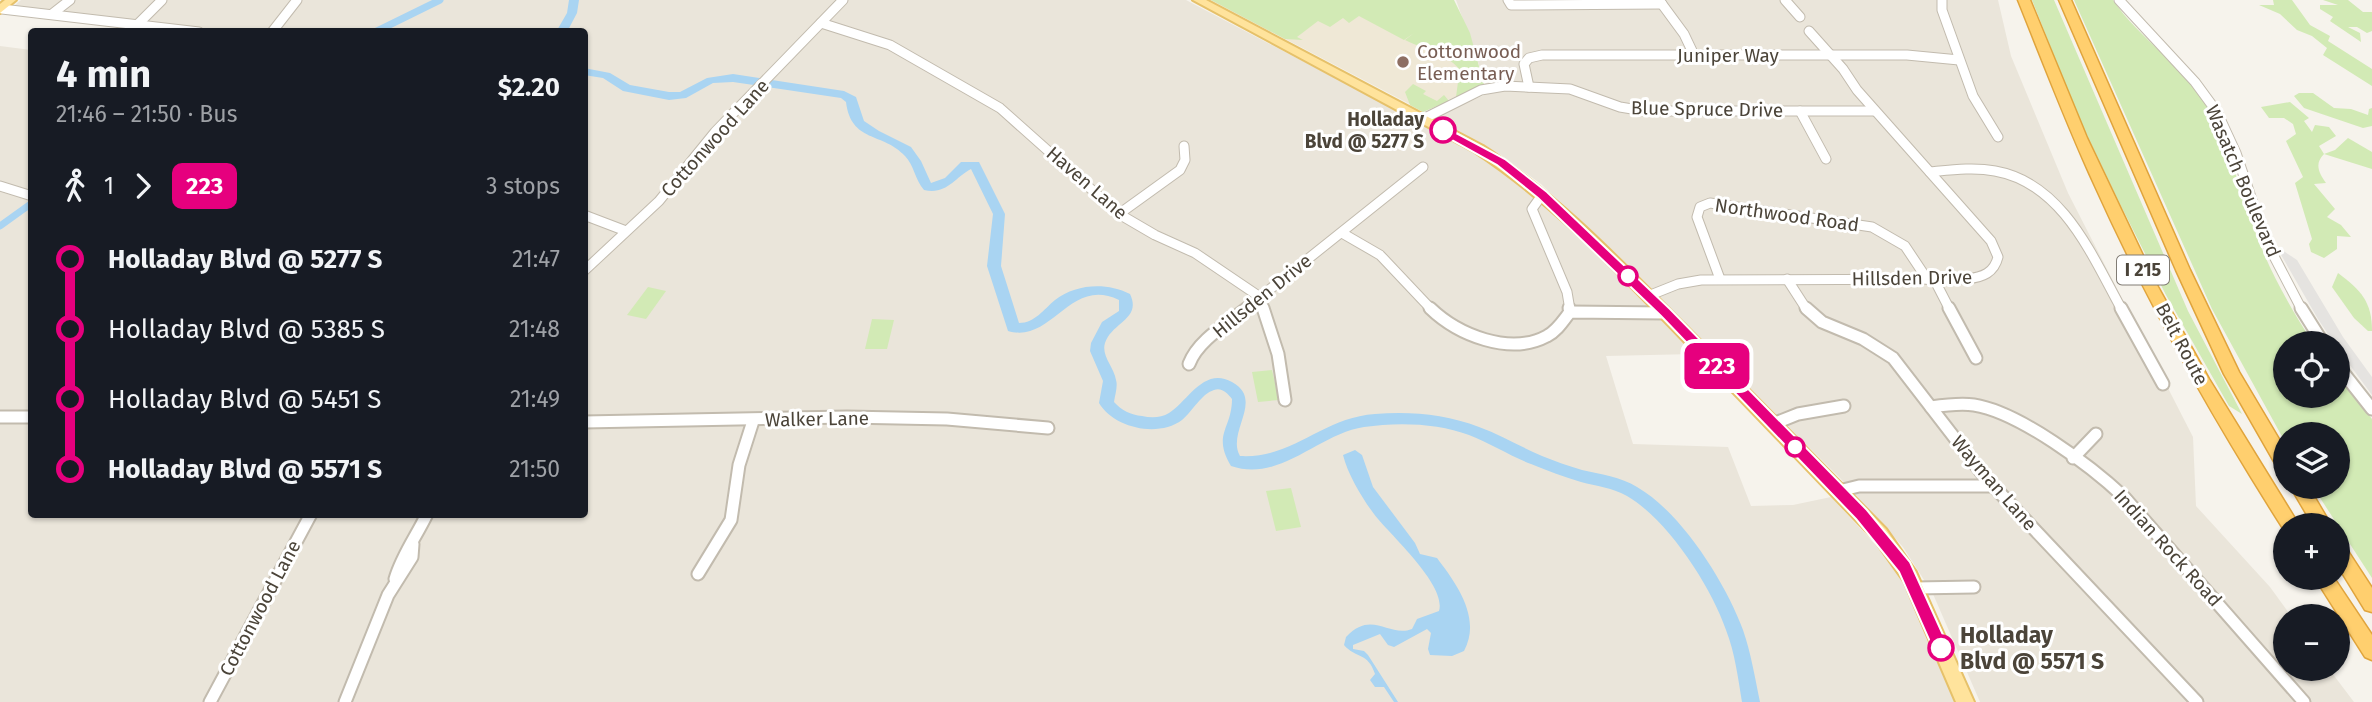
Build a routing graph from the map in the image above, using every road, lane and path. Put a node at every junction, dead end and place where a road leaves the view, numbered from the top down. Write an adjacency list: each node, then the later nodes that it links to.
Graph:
1 (11, 0): 14 (main road)
2 (70, 0): 15 (street)
3 (162, 0): 18 (street)
4 (297, 0): 20 (street)
5 (843, 0): 17 (street, Cottonwood Lane)
6 (1198, 0): 28 (main road)
7 (1785, 0): 16 (street)
8 (1942, 0): 24 (street)
9 (2024, 0): 69 (highway, Belt Route / I 215)
10 (2064, 0): 65 (highway, Belt Route / I 215)
11 (2119, 0): 49 (street, Wasatch Boulevard)
12 (1510, 2): 13 (street)
13 (1660, 2): 22 (street)
14 (1, 9): 15 (street)
15 (52, 14): 18 (street)
16 (1800, 17)
17 (821, 23): 37 (street, Haven Lane); 39 (street, Cottonwood Lane)
18 (138, 24): 19 (street)
19 (168, 28)
20 (275, 28)
21 (1809, 31): 23 (street, Hillsden Drive)
22 (1694, 55): 23 (street, Juniper Way); 25 (street, Juniper Way)
23 (1831, 55): 24 (street, Juniper Way); 27 (street, Hillsden Drive)
24 (1959, 60): 29 (street)
25 (1529, 87): 26 (street, Blue Spruce Drive); 28 (street, Blue Spruce Drive)
26 (1800, 111): 27 (street, Blue Spruce Drive); 31 (street)
27 (1875, 111): 33 (street, Hillsden Drive)
28 (1423, 119): 36 (main road)
29 (1998, 137)
30 (1184, 146): 37 (street)
31 (1826, 159)
32 (1423, 167): 40 (street, Hillsden Drive)
33 (1930, 172): 44 (street, Hillsden Drive); 53 (street)
34 (0, 186): 35 (street)
35 (28, 195)
36 (1542, 195): 45 (main road); 47 (street)
37 (1119, 214): 46 (street, Haven Lane)
38 (588, 217): 39 (street)
39 (626, 231): 41 (street, Cottonwood Lane)
40 (1342, 233): 46 (street, Hillsden Drive); 47 (street)
41 (588, 267)
42 (1720, 279): 43 (street, Hillsden Drive); 44 (street, Northwood Road); 45 (street, Hillsden Drive)
43 (1787, 279): 44 (street, Hillsden Drive); 56 (street, Wayman Lane)
44 (1930, 279): 50 (street)
45 (1648, 296): 48 (main road)
46 (1260, 298): 51 (street, Hillsden Drive); 54 (street)
47 (1570, 312): 48 (street)
48 (1665, 313): 62 (main road)
49 (2316, 331)
50 (1976, 358)
51 (1189, 364)
52 (2350, 381): 57 (street)
53 (2163, 384)
54 (1285, 400)
55 (1844, 406): 62 (street)
56 (1931, 407): 66 (street, Indian Rock Road); 67 (street, Wayman Lane)
57 (2372, 409)
58 (0, 417): 59 (street)
59 (28, 417)
60 (753, 421): 61 (street, Walker Lane); 63 (street, Walker Lane); 73 (street)
61 (588, 422)
62 (1773, 424): 68 (main road)
63 (1048, 428)
64 (2096, 434): 66 (street)
65 (2273, 444)
66 (2073, 458): 83 (street, Indian Rock Road)
67 (1993, 486): 68 (street); 82 (street, Wayman Lane)
68 (1839, 491): 75 (main road)
69 (2283, 513)
70 (309, 518): 79 (street, Cottonwood Lane)
71 (425, 518): 80 (street)
72 (2350, 569): 77 (highway)
73 (698, 574)
74 (1974, 587): 75 (street)
75 (1915, 588): 81 (main road)
76 (2332, 590): 78 (highway)
77 (2372, 604)
78 (2372, 652)
79 (210, 702)
80 (345, 702)
81 (1965, 702)
82 (2197, 702)
83 (2304, 702)

